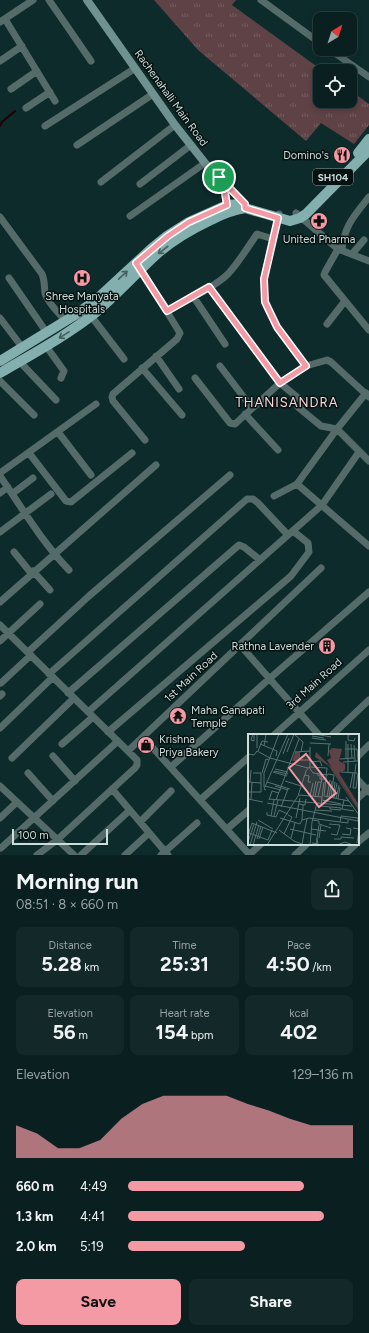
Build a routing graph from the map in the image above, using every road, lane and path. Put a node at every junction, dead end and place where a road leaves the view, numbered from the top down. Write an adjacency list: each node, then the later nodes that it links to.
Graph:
1 (33, 0): 5 (street)
2 (49, 0): 10 (street)
3 (87, 0): 11 (street, Rachenahalli Main Road)
4 (261, 0): 6 (street)
5 (2, 21): 7 (street)
6 (313, 38)
7 (22, 46): 9 (street); 12 (street)
8 (339, 56): 13 (street)
9 (0, 61)
10 (91, 61)
11 (134, 69): 16 (street, Rachenahalli Main Road); 20 (street)
12 (37, 71): 14 (street); 15 (street)
13 (369, 77)
14 (11, 89)
15 (50, 92): 17 (street); 18 (street)
16 (153, 94): 19 (street, Rachenahalli Main Road); 22 (street)
17 (56, 101)
18 (26, 108)
19 (175, 125): 23 (street, Rachenahalli Main Road); 27 (street)
20 (45, 126)
21 (369, 139): 24 (main road, SH104)
22 (77, 145)
23 (191, 145): 25 (street, Rachenahalli Main Road); 28 (street)
24 (365, 154): 33 (main road, SH104)
25 (205, 163): 26 (street, Rachenahalli Main Road); 34 (street)
26 (219, 177): 30 (street, Rachenahalli Main Road); 31 (street)
27 (101, 182)
28 (140, 184)
29 (369, 197): 38 (street)
30 (245, 206): 31 (main road); 32 (main road)
31 (227, 209): 41 (main road)
32 (279, 215): 33 (main road); 36 (street)
33 (298, 215): 38 (street)
34 (130, 216)
35 (0, 217): 49 (street)
36 (273, 239): 43 (street); 61 (street)
37 (364, 240): 39 (street)
38 (340, 250): 39 (street); 45 (street)
39 (352, 254): 40 (street)
40 (369, 262)
41 (139, 267): 46 (street); 47 (main road); 49 (main road, one-way to 41)
42 (8, 278): 52 (street)
43 (209, 287): 44 (street); 67 (street)
44 (193, 296): 46 (street); 53 (street)
45 (345, 301): 50 (street); 51 (street)
46 (167, 311): 56 (street)
47 (91, 316): 54 (main road, one-way to 54); 57 (street)
48 (0, 318): 55 (street)
49 (66, 322): 52 (main road)
50 (327, 324)
51 (369, 330)
52 (47, 333): 55 (main road)
53 (225, 344)
54 (46, 346): 59 (main road); 64 (street)
55 (22, 347): 58 (main road)
56 (156, 356): 62 (street); 68 (street)
57 (124, 359)
58 (0, 361)
59 (20, 362): 63 (main road); 70 (street)
60 (220, 366): 72 (street)
61 (306, 366): 67 (street); 69 (street)
62 (142, 368): 75 (street); 78 (street)
63 (0, 373)
64 (61, 378)
65 (195, 378): 73 (street)
66 (0, 381): 74 (street)
67 (280, 383): 72 (street); 76 (street)
68 (179, 389)
69 (367, 392): 76 (street)
70 (56, 400)
71 (96, 404): 77 (street)
72 (252, 408): 73 (street)
73 (246, 414): 79 (street)
74 (34, 415)
75 (182, 415)
76 (337, 429): 80 (street); 89 (street)
77 (58, 432): 81 (street); 86 (street)
78 (145, 440)
79 (278, 450)
80 (359, 452): 83 (street); 95 (street)
81 (29, 453): 82 (street); 85 (street)
82 (132, 453)
83 (369, 461)
84 (156, 465): 101 (street)
85 (0, 474): 90 (street)
86 (91, 474)
87 (230, 475): 115 (street)
88 (33, 478): 92 (street)
89 (296, 484): 94 (street); 95 (street)
90 (8, 487): 91 (street); 92 (street)
91 (0, 493)
92 (12, 494): 96 (street)
93 (51, 494): 96 (street)
94 (274, 496)
95 (322, 505): 98 (street); 99 (street)
96 (24, 513): 97 (street); 101 (street)
97 (0, 532)
98 (291, 533): 102 (street); 116 (street); 124 (street)
99 (369, 546)
100 (14, 552): 105 (street)
101 (54, 554): 104 (street); 105 (street)
102 (260, 560): 119 (street); 122 (street)
103 (321, 568): 113 (street, 1st Main Road)
104 (69, 570)
105 (32, 572): 106 (street); 108 (street)
106 (50, 590)
107 (369, 592): 117 (street)
108 (0, 602)
109 (40, 604): 111 (street)
110 (0, 625): 111 (street)
111 (8, 633): 112 (street); 115 (street)
112 (0, 641)
113 (240, 645): 117 (street); 128 (street, 1st Main Road)
114 (369, 650): 121 (street, 3rd Main Road)
115 (29, 654): 116 (street); 118 (street)
116 (51, 675): 119 (street); 123 (street)
117 (269, 679): 121 (street); 137 (street)
118 (1, 683)
119 (71, 695): 122 (street); 135 (street)
120 (369, 700): 127 (street)
121 (300, 713): 125 (street, 3rd Main Road); 126 (street)
122 (91, 714): 124 (street); 130 (street)
123 (0, 728)
124 (108, 732): 129 (street)
125 (275, 734)
126 (318, 734)
127 (333, 734)
128 (143, 737): 132 (street, 1st Main Road); 137 (street)
129 (118, 741): 132 (street); 139 (street)
130 (62, 744)
131 (369, 745): 133 (street)
132 (128, 751): 142 (street)
133 (359, 755)
134 (53, 756): 139 (street)
135 (12, 758)
136 (248, 758): 146 (street)
137 (171, 767): 146 (street)
138 (28, 773): 147 (street)
139 (75, 781): 147 (street)
140 (359, 781): 143 (street)
141 (0, 786): 148 (street)
142 (112, 789): 149 (street); 158 (street)
143 (368, 790): 145 (street)
144 (171, 791): 153 (street)
145 (359, 797)
146 (200, 800): 155 (street)
147 (53, 801): 152 (street)
148 (17, 802): 151 (street); 152 (street)
149 (130, 810): 153 (street); 167 (street)
150 (248, 811): 155 (street)
151 (0, 818)
152 (34, 818): 158 (street); 163 (street)
153 (140, 822): 156 (street)
154 (197, 823): 164 (street)
155 (227, 829): 169 (street)
156 (149, 833): 164 (street); 168 (street)
157 (369, 833): 159 (street)
158 (57, 840): 165 (street); 166 (street)
159 (359, 841)
160 (260, 845): 169 (street)
161 (306, 845): 170 (street)
162 (355, 845): 171 (street)
163 (1, 848)
164 (165, 854)
165 (37, 855)
166 (74, 855)
167 (81, 855)
168 (125, 855)
169 (250, 855)
170 (295, 855)
171 (344, 855)

